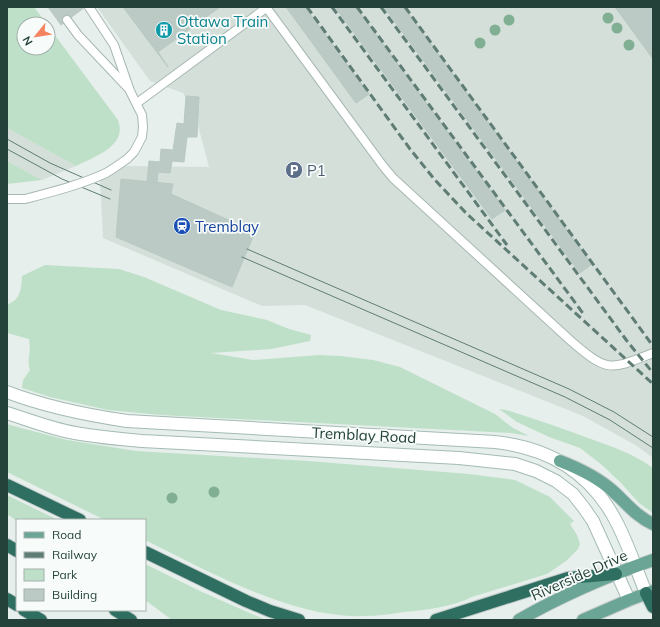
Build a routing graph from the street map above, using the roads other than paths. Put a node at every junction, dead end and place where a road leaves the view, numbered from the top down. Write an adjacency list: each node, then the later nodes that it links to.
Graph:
1 (89, 7): 4 (lane)
2 (266, 7): 5 (lane); 7 (lane)
3 (67, 20): 4 (lane)
4 (130, 91): 5 (lane)
5 (137, 103): 6 (lane, bridge)
6 (7, 200)
7 (653, 353)
8 (7, 392): 10 (street, Tremblay Road)
9 (7, 413): 19 (street, Tremblay Road)
10 (560, 460): 13 (main road); 18 (street, Tremblay Road)
11 (7, 485): 12 (highway)
12 (78, 519)
13 (653, 524)
14 (7, 545): 15 (highway)
15 (16, 550)
16 (146, 552): 31 (highway)
17 (653, 560): 18 (main road, Riverside Drive)
18 (635, 567): 19 (main road, Riverside Drive); 20 (street, Tremblay Road)
19 (616, 574): 22 (street, Tremblay Road); 32 (highway); 33 (main road, Riverside Drive)
20 (650, 592): 22 (main road); 24 (highway)
21 (7, 599): 23 (highway)
22 (629, 600): 34 (main road)
23 (16, 605)
24 (653, 607)
25 (26, 611): 28 (highway)
26 (109, 611): 29 (highway)
27 (117, 611): 30 (highway)
28 (41, 620)
29 (122, 620)
30 (131, 620)
31 (299, 620)
32 (436, 620)
33 (520, 620)
34 (583, 620)

